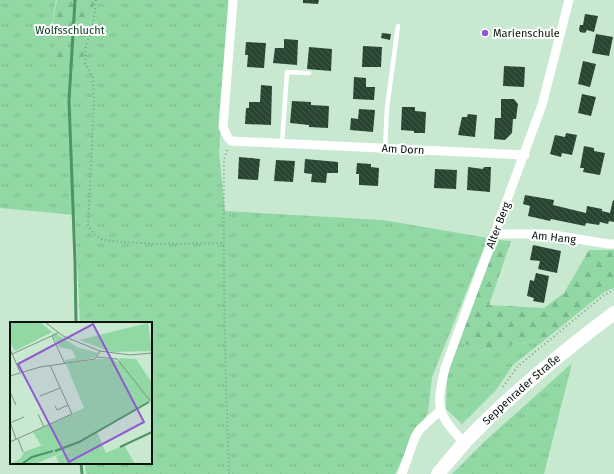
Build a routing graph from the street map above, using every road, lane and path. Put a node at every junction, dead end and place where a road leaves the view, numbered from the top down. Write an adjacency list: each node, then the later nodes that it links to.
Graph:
1 (96, 0): 11 (path)
2 (233, 0): 6 (street)
3 (569, 0): 9 (street, Alter Berg)
4 (398, 26): 8 (lane)
5 (309, 73): 7 (lane)
6 (231, 141): 7 (street, Am Dorn); 11 (path)
7 (282, 143): 8 (street, Am Dorn)
8 (385, 148): 9 (street, Am Dorn)
9 (525, 155): 10 (street, Alter Berg)
10 (494, 234): 12 (street, Am Hang); 16 (street, Alter Berg)
11 (223, 242): 18 (path)
12 (614, 244)
13 (614, 290): 15 (path)
14 (614, 313): 17 (main road, Seppenrader Straße)
15 (500, 392)
16 (440, 412): 17 (street); 19 (street)
17 (464, 442): 20 (main road, Seppenrader Straße)
18 (229, 474)
19 (402, 474)
20 (438, 474)

